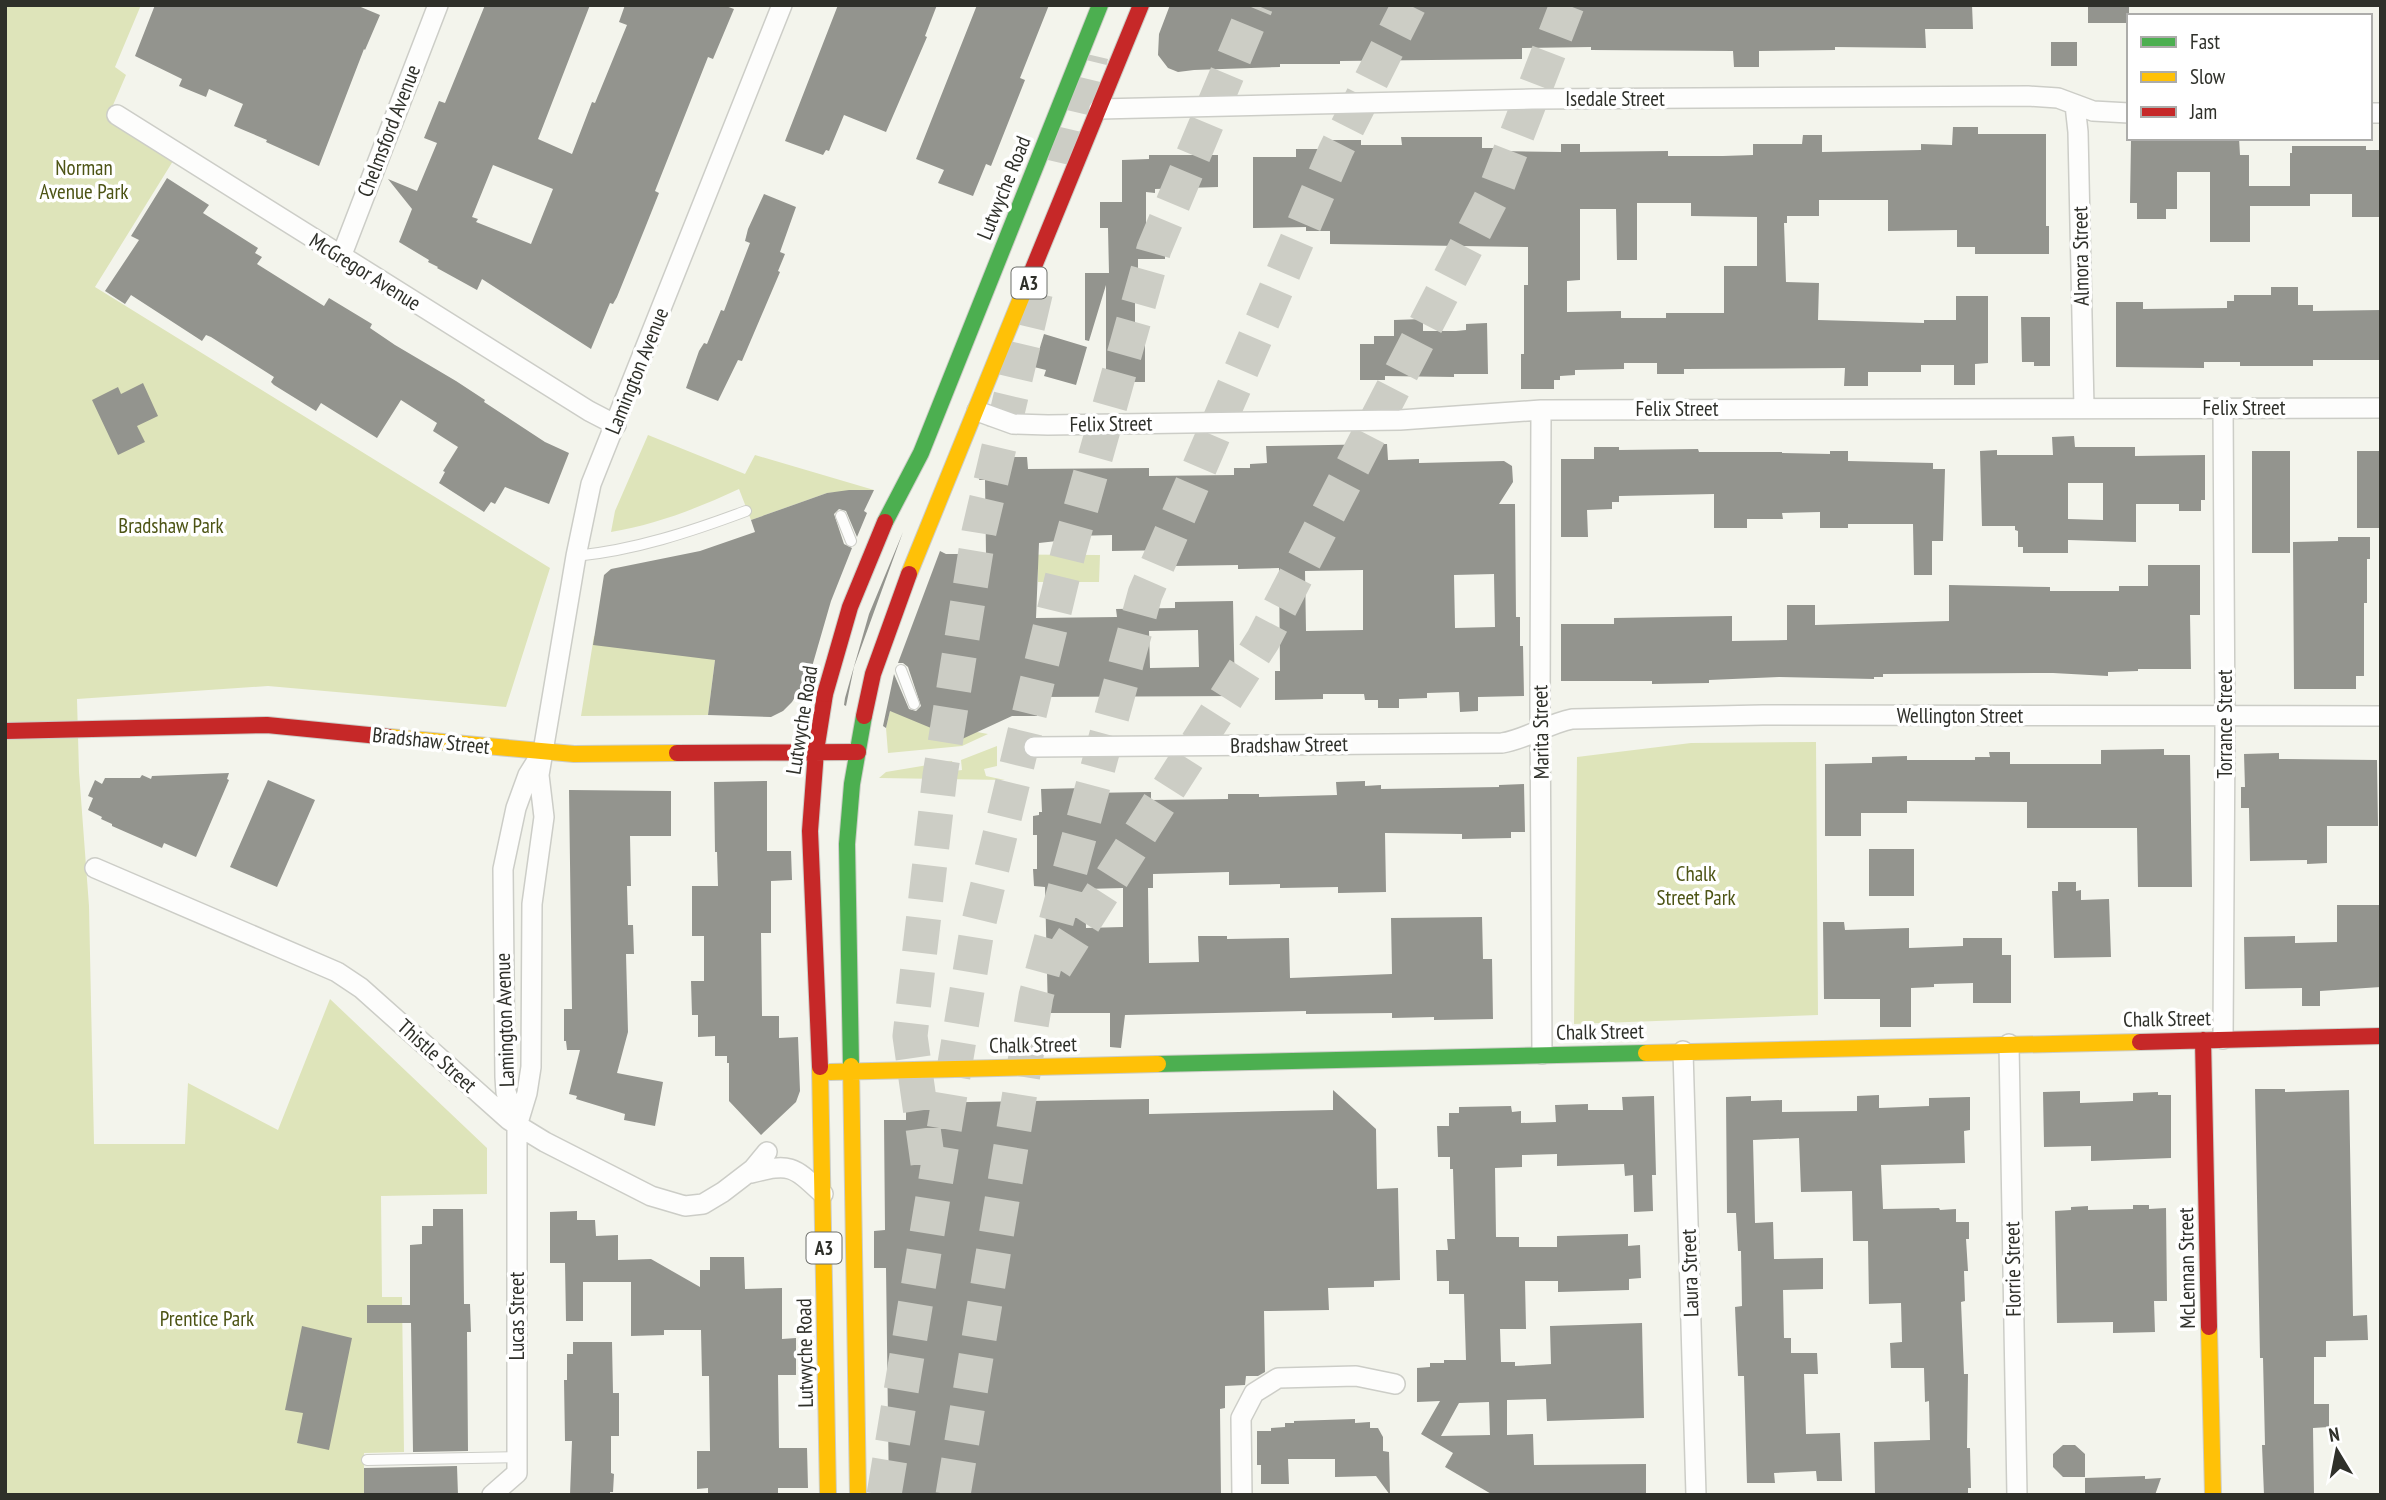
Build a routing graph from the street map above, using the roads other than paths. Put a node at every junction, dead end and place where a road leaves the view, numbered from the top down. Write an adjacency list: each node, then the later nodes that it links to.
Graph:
1 (438, 5): 9 (street, Chelmsford Avenue)
2 (782, 5): 15 (street, Lamington Avenue)
3 (1100, 5): 27 (main road, Lutwyche Road / A3, bridge)
4 (1141, 5): 6 (main road, A3)
5 (2075, 105): 6 (street, Isedale Street); 7 (street, Isedale Street); 10 (street, Almora Street)
6 (1099, 109): 14 (main road, A3)
7 (2127, 113)
8 (117, 115): 9 (street, McGregor Avenue)
9 (341, 257): 15 (street, McGregor Avenue)
10 (2084, 408): 11 (street, Felix Street); 13 (street, Felix Street)
11 (2223, 408): 12 (street, Felix Street); 23 (street, Torrance Street)
12 (2381, 408)
13 (1541, 410): 14 (street, Felix Street); 24 (street, Marita Street)
14 (977, 411): 29 (main road, A3, bridge)
15 (616, 425): 19 (street, Lamington Avenue)
16 (746, 511): 19 (lane)
17 (841, 516): 18 (lane)
18 (851, 541)
19 (576, 556): 28 (street, Lamington Avenue)
20 (901, 670): 21 (lane)
21 (914, 704)
22 (2381, 716): 23 (street, Wellington Street)
23 (2225, 717): 24 (street, Wellington Street); 32 (street, Torrance Street)
24 (1541, 729): 26 (street, Bradshaw Street); 36 (street, Marita Street)
25 (5, 731): 28 (main road, Bradshaw Street)
26 (1034, 747)
27 (816, 751): 28 (main road, Bradshaw Street); 29 (main road, Bradshaw Street); 37 (main road, Lutwyche Road / A3)
28 (542, 752): 39 (street, Lamington Avenue); 39 (street, Lamington Avenue)
29 (858, 752): 38 (main road, A3)
30 (95, 868): 39 (street, Thistle Street)
31 (2381, 1036): 32 (main road, Chalk Street)
32 (2223, 1039): 33 (main road, Chalk Street)
33 (2203, 1040): 34 (main road, Chalk Street); 52 (main road, McLennan Street)
34 (2009, 1044): 35 (main road, Chalk Street); 51 (street, Florrie Street)
35 (1683, 1051): 36 (main road, Chalk Street); 50 (street, Laura Street)
36 (1542, 1054): 38 (main road, Chalk Street)
37 (820, 1072): 38 (main road, Chalk Street); 42 (main road, Lutwyche Road / A3)
38 (851, 1072): 48 (main road, A3)
39 (517, 1126): 41 (street, Thistle Street); 44 (street, Lucas Street)
40 (767, 1152): 41 (street, Thistle Street)
41 (748, 1173): 42 (street)
42 (824, 1194): 47 (main road, Lutwyche Road / A3)
43 (1395, 1384): 49 (street)
44 (517, 1457): 45 (lane); 46 (street, Lucas Street)
45 (367, 1460)
46 (492, 1495)
47 (828, 1495)
48 (858, 1495)
49 (1242, 1495)
50 (1696, 1495)
51 (2017, 1495)
52 (2213, 1495)

